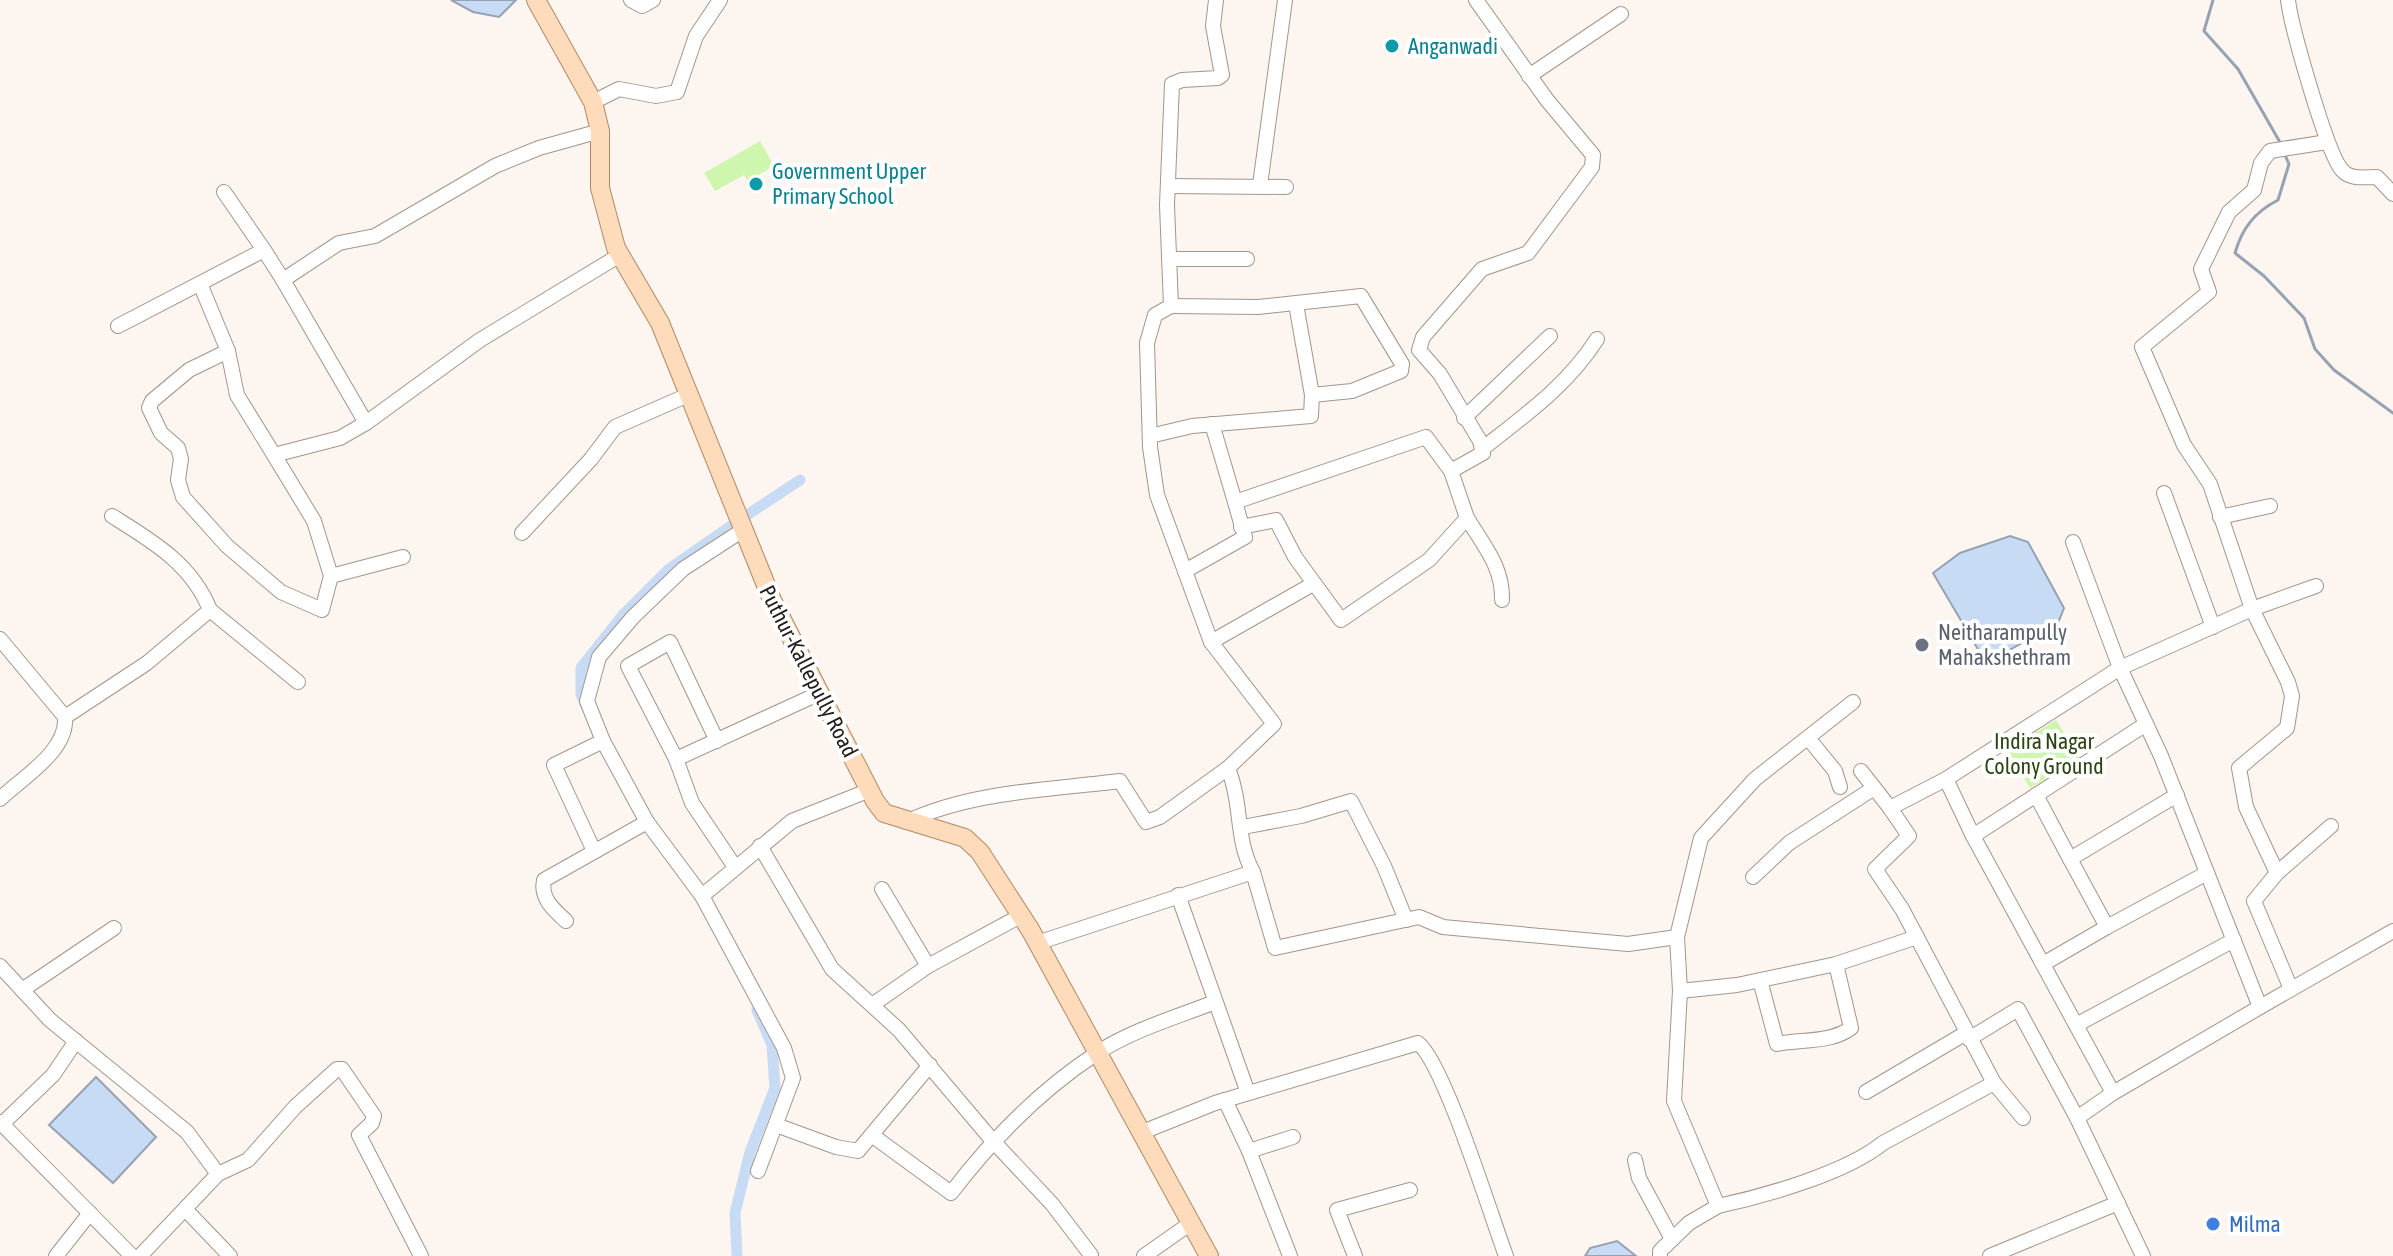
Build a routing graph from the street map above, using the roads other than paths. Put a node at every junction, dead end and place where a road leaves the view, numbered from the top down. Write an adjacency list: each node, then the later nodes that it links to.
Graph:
1 (536, 0): 11 (main road, Puthur-Kallepully Road)
2 (631, 0): 3 (street)
3 (653, 0)
4 (720, 0): 11 (street)
5 (1216, 0): 15 (street)
6 (1285, 0): 14 (street)
7 (1476, 0): 10 (street)
8 (2288, 0): 13 (street)
9 (1621, 14): 10 (street)
10 (1529, 76): 33 (street)
11 (593, 102): 12 (main road, Puthur-Kallepully Road)
12 (600, 131): 20 (main road, Puthur-Kallepully Road); 23 (street)
13 (2327, 142): 18 (street); 44 (street)
14 (1260, 185): 15 (street); 16 (street)
15 (1168, 186): 21 (street)
16 (1286, 187)
17 (224, 192): 19 (street)
18 (2393, 194)
19 (264, 250): 23 (street); 24 (street)
20 (620, 255): 31 (main road, Puthur-Kallepully Road); 34 (street)
21 (1169, 259): 22 (street); 26 (street)
22 (1247, 259)
23 (283, 280): 34 (street)
24 (201, 286): 27 (street); 30 (street)
25 (1296, 304): 26 (street); 32 (street); 32 (street)
26 (1171, 306): 36 (street)
27 (118, 326)
28 (1550, 336): 33 (street)
29 (1597, 339): 37 (street)
30 (228, 351): 38 (street); 52 (street)
31 (688, 395): 47 (main road, Puthur-Kallepully Road); 48 (street)
32 (1312, 395): 35 (street)
33 (1464, 418): 37 (street)
34 (366, 423): 38 (street)
35 (1212, 424): 36 (street); 41 (street)
36 (1150, 436): 51 (street)
37 (1482, 449): 39 (street)
38 (274, 455): 52 (street)
39 (1451, 471): 41 (street); 45 (street)
40 (2164, 493): 58 (street)
41 (1235, 502): 46 (street)
42 (2270, 506): 44 (street)
43 (112, 516): 57 (street)
44 (2220, 517): 56 (street)
45 (1467, 518): 53 (street); 55 (street)
46 (1242, 527): 51 (street); 53 (street)
47 (743, 530): 63 (main road, Puthur-Kallepully Road); 68 (street)
48 (522, 533)
49 (2073, 542): 61 (street)
50 (403, 557): 52 (street)
51 (1185, 571): 60 (street)
52 (331, 576)
53 (1313, 584): 60 (street)
54 (2316, 586): 56 (street)
55 (1502, 600)
56 (2252, 609): 58 (street); 92 (street)
57 (210, 610): 62 (street); 65 (street)
58 (2213, 627): 61 (street)
59 (0, 639): 65 (street)
60 (1211, 642): 71 (street)
61 (2120, 668): 66 (street); 73 (street)
62 (298, 682)
63 (820, 693): 69 (street); 76 (main road, Puthur-Kallepully Road)
64 (1853, 702): 67 (street)
65 (65, 717): 79 (street)
66 (2146, 724): 77 (street); 78 (street)
67 (1808, 738): 74 (street); 103 (street)
68 (603, 741): 81 (street); 87 (street)
69 (717, 741): 70 (street); 70 (street)
70 (676, 759): 89 (street)
71 (1228, 768): 82 (street); 84 (street)
72 (1861, 771): 75 (street)
73 (1946, 779): 80 (street); 85 (street)
74 (1840, 787)
75 (1874, 788): 80 (street); 93 (street)
76 (870, 790): 82 (main road, Puthur-Kallepully Road); 86 (street)
77 (2036, 795): 85 (street); 88 (street)
78 (2177, 795): 88 (street); 91 (street)
79 (0, 799)
80 (1890, 808): 104 (street)
81 (647, 822): 87 (street); 96 (street)
82 (906, 822): 97 (main road, Puthur-Kallepully Road)
83 (2331, 826): 92 (street)
84 (1243, 827): 90 (street); 98 (street)
85 (1973, 836): 108 (street)
86 (760, 846): 89 (street); 116 (street)
87 (594, 851): 99 (street)
88 (2070, 859): 100 (street)
89 (735, 867): 96 (street)
90 (1253, 872): 95 (street); 98 (street)
91 (2207, 873): 100 (street); 105 (street)
92 (2277, 873): 112 (street)
93 (1753, 877)
94 (882, 889): 110 (street)
95 (1178, 895): 106 (street); 115 (street)
96 (702, 896): 131 (street)
97 (1022, 915): 106 (main road, Puthur-Kallepully Road); 110 (street)
98 (1406, 920): 103 (street)
99 (566, 921)
100 (2107, 927): 108 (street)
101 (114, 928): 113 (street)
102 (2393, 931): 112 (street)
103 (1677, 937): 114 (street)
104 (1917, 937): 107 (street); 119 (street)
105 (2234, 940): 117 (street); 118 (street)
106 (1037, 943): 121 (main road, Puthur-Kallepully Road)
107 (1836, 964): 111 (street); 111 (street)
108 (2043, 964): 118 (street)
109 (0, 966): 113 (street)
110 (928, 966): 116 (street)
111 (1760, 980): 114 (street)
112 (2291, 989): 117 (street)
113 (22, 990): 120 (street)
114 (1680, 991): 142 (street)
115 (1215, 1002): 121 (street); 125 (street)
116 (872, 1005): 122 (street)
117 (2260, 1007): 126 (street)
118 (2076, 1025): 126 (street)
119 (1968, 1036): 123 (street); 124 (street); 129 (street)
120 (76, 1041): 130 (street); 139 (street)
121 (1098, 1052): 132 (main road, Puthur-Kallepully Road); 135 (street)
122 (930, 1065): 133 (street); 135 (street)
123 (1994, 1083): 128 (street); 142 (street)
124 (1866, 1092)
125 (1248, 1093): 127 (street); 157 (street)
126 (2113, 1093): 129 (street)
127 (1225, 1100): 132 (street); 136 (street)
128 (2023, 1118)
129 (2077, 1118): 141 (street)
130 (1, 1123): 144 (street)
131 (776, 1125): 133 (street); 138 (street)
132 (1140, 1133): 145 (main road, Puthur-Kallepully Road)
133 (873, 1136): 135 (street)
134 (1293, 1137): 136 (street)
135 (992, 1140): 152 (street)
136 (1249, 1151): 155 (street)
137 (1635, 1160): 146 (street)
138 (758, 1171)
139 (218, 1174): 143 (street); 151 (street)
140 (1410, 1190): 156 (street)
141 (2118, 1203): 159 (street); 160 (street)
142 (1718, 1206): 146 (street)
143 (185, 1209): 149 (street); 150 (street)
144 (90, 1213): 147 (street); 148 (street)
145 (1191, 1223): 153 (street); 154 (main road, Puthur-Kallepully Road)
146 (1672, 1239): 158 (street)
147 (56, 1256)
148 (132, 1256)
149 (140, 1256)
150 (230, 1256)
151 (421, 1256)
152 (1092, 1256)
153 (1144, 1256)
154 (1209, 1256)
155 (1290, 1256)
156 (1355, 1256)
157 (1506, 1256)
158 (1660, 1256)
159 (1990, 1256)
160 (2143, 1256)

